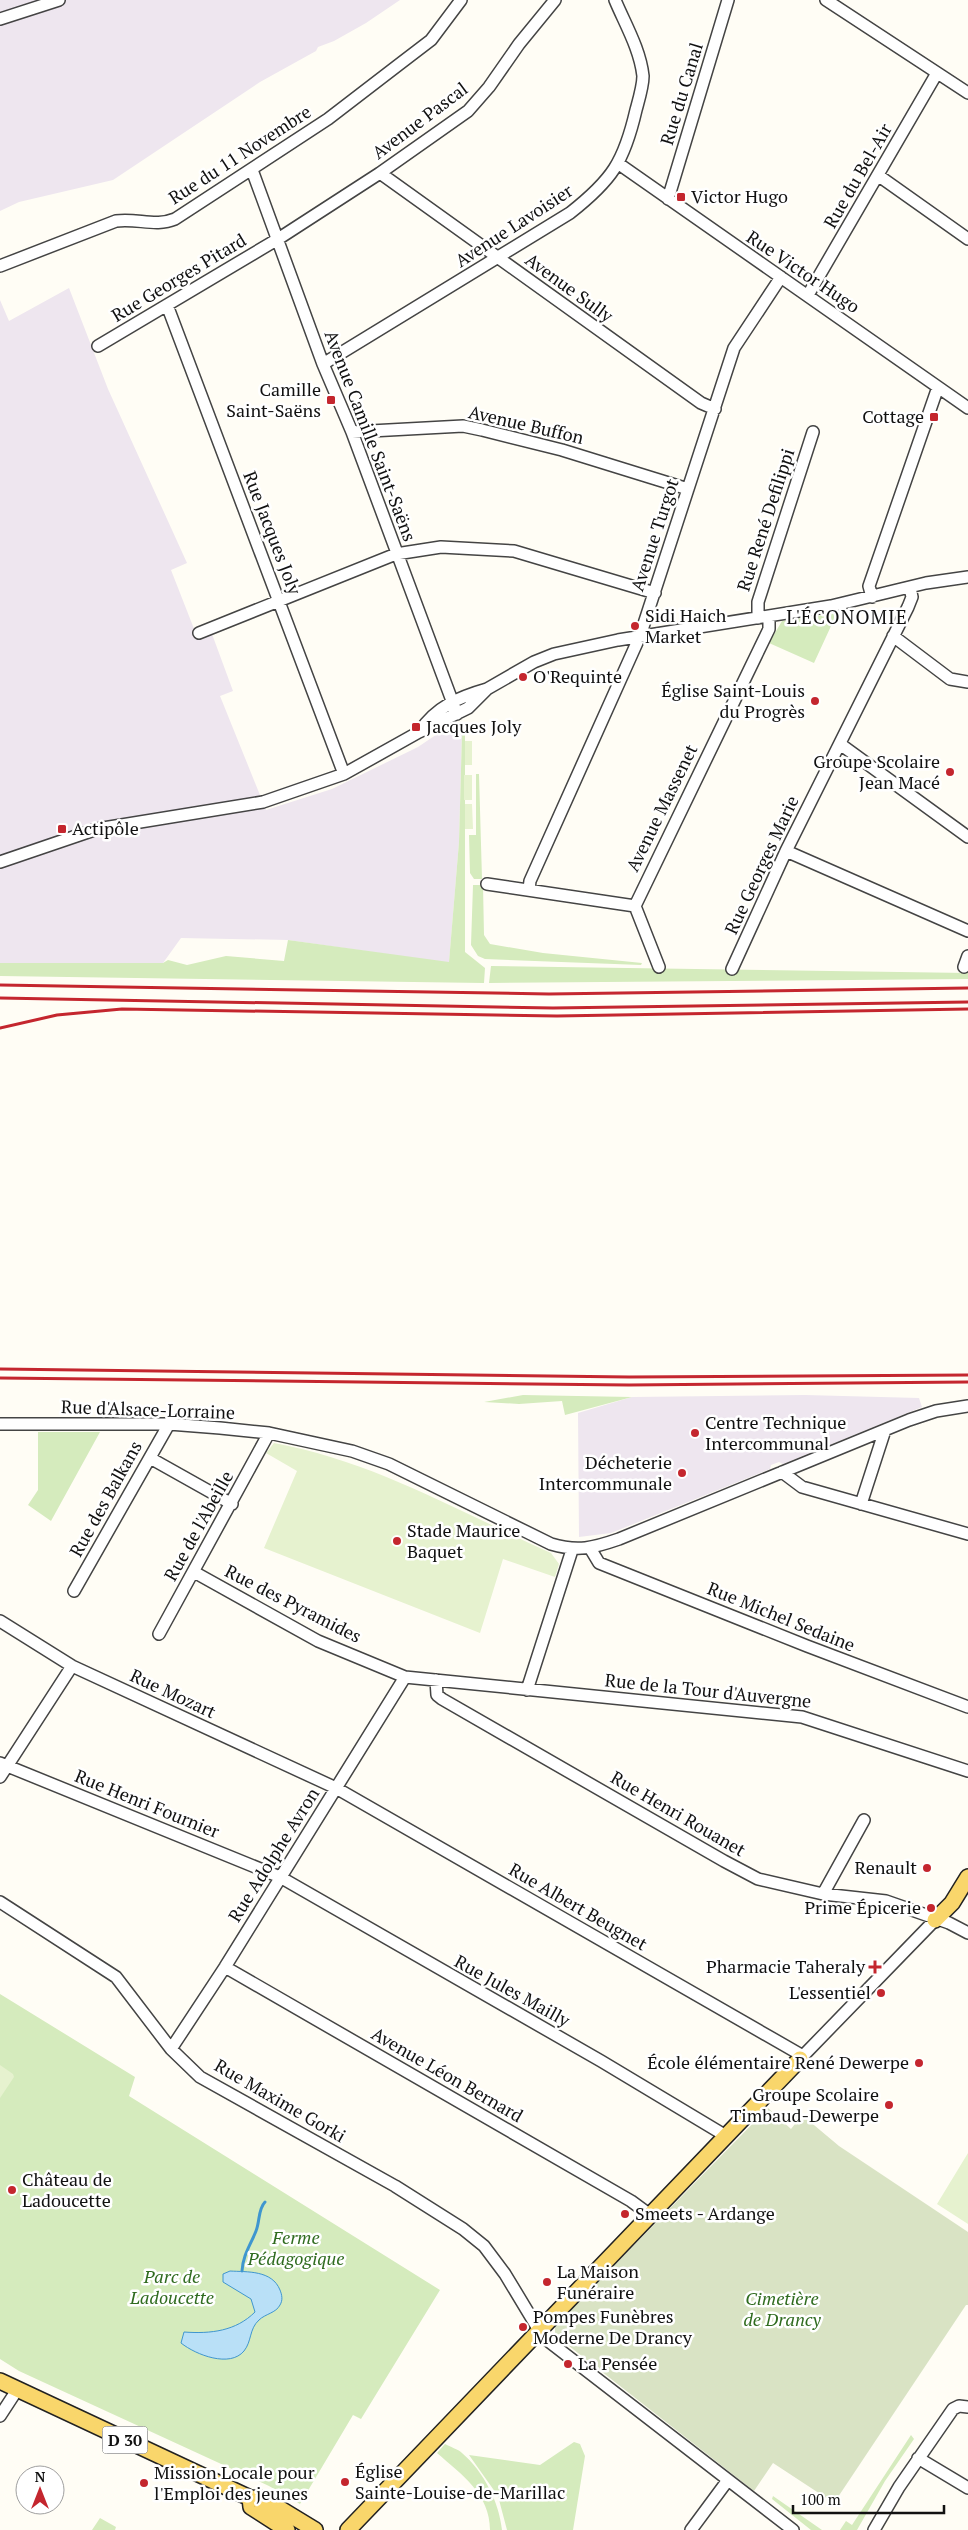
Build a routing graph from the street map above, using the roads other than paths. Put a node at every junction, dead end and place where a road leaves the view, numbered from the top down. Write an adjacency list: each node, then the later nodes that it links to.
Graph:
1 (59, 0): 7 (street)
2 (461, 0): 11 (street, Rue du 11 Novembre)
3 (555, 0): 12 (street, Avenue Pascal)
4 (615, 0): 10 (street, Avenue Lavoisier)
5 (728, 0): 14 (street, Rue du Canal)
6 (826, 0): 8 (street)
7 (0, 19)
8 (937, 73): 9 (street); 13 (street, Rue du Bel-Air)
9 (968, 94)
10 (619, 164): 14 (street, Rue Victor Hugo); 17 (street, Avenue Lavoisier)
11 (252, 170): 15 (street, Avenue Camille Saint-Saëns); 18 (street, Rue du 11 Novembre)
12 (380, 173): 15 (street, Avenue Pascal); 17 (street, Avenue Sully)
13 (879, 176): 16 (street); 20 (street, Rue du Bel-Air)
14 (668, 199): 19 (street, Rue Victor Hugo)
15 (278, 239): 21 (street, Rue Georges Pitard); 23 (street, Avenue Camille Saint-Saëns)
16 (968, 239)
17 (498, 258): 23 (street, Avenue Lavoisier); 26 (street, Avenue Sully)
18 (0, 266)
19 (781, 277): 20 (street, Rue Victor Hugo); 26 (street, Avenue Turgot)
20 (808, 295): 24 (street, Rue Victor Hugo)
21 (167, 305): 22 (street, Rue Georges Pitard); 35 (street, Rue Jacques Joly)
22 (98, 346)
23 (323, 364): 27 (street, Avenue Camille Saint-Saëns)
24 (938, 387): 25 (street, Rue Victor Hugo); 34 (street)
25 (968, 408)
26 (714, 409): 29 (street, Avenue Turgot)
27 (352, 432): 29 (street, Avenue Buffon); 30 (street, Avenue Camille Saint-Saëns)
28 (813, 432): 36 (street, Rue René Defilippi)
29 (688, 489): 33 (street, Avenue Turgot)
30 (396, 554): 33 (street); 35 (street); 42 (street, Avenue Camille Saint-Saëns)
31 (968, 577): 32 (street)
32 (910, 588): 34 (street); 39 (street, Rue Georges Marie)
33 (655, 593): 38 (street, Avenue Turgot)
34 (872, 597): 36 (street)
35 (279, 600): 37 (street); 46 (street, Rue Jacques Joly)
36 (764, 617): 38 (street); 52 (street, Avenue Massenet)
37 (199, 634)
38 (640, 636): 41 (street); 51 (street, Avenue Turgot)
39 (893, 636): 40 (street); 45 (street, Rue Georges Marie)
40 (968, 682)
41 (487, 689): 42 (street); 43 (street)
42 (453, 700): 43 (street, Avenue Camille Saint-Saëns); 44 (street)
43 (457, 714): 44 (street)
44 (419, 732): 46 (street)
45 (840, 744): 47 (street); 48 (street, Rue Georges Marie)
46 (344, 774): 49 (street)
47 (968, 837)
48 (786, 851): 53 (street); 57 (street, Rue Georges Marie)
49 (0, 862)
50 (487, 884): 51 (street)
51 (529, 889): 52 (street)
52 (635, 906): 55 (street)
53 (968, 931)
54 (968, 956): 56 (street)
55 (660, 967)
56 (964, 967)
57 (732, 969)
58 (968, 1406): 61 (street)
59 (0, 1424): 60 (street, Rue d'Alsace-Lorraine)
60 (168, 1424): 62 (street, Rue d'Alsace-Lorraine); 63 (street, Rue des Balkans)
61 (885, 1430): 64 (street); 66 (street)
62 (269, 1433): 65 (street, Rue de l'Abeille); 69 (street, Rue d'Alsace-Lorraine)
63 (150, 1458): 65 (street); 71 (street, Rue des Balkans)
64 (782, 1472): 66 (street); 68 (street)
65 (232, 1504): 70 (street, Rue de l'Abeille)
66 (861, 1504): 67 (street)
67 (968, 1534)
68 (590, 1548): 69 (street); 78 (street, Rue Michel Sedaine)
69 (572, 1550): 77 (street)
70 (194, 1572): 73 (street, Rue de l'Abeille); 75 (street, Rue des Pyramides)
71 (74, 1591)
72 (0, 1621): 74 (street, Rue Mozart)
73 (159, 1634)
74 (72, 1666): 79 (street); 81 (street, Rue Mozart)
75 (405, 1677): 76 (street, Rue des Pyramides); 81 (street, Rue Adolphe Avron)
76 (436, 1680): 77 (street, Rue de la Tour d'Auvergne); 85 (street, Rue Henri Rouanet)
77 (527, 1690): 80 (street, Rue de la Tour d'Auvergne)
78 (968, 1707)
79 (2, 1769): 83 (street, Rue Henri Fournier)
80 (968, 1771)
81 (336, 1788): 83 (street, Rue Adolphe Avron); 91 (street, Rue Albert Beugnet)
82 (864, 1820): 85 (street)
83 (280, 1877): 89 (street, Rue Adolphe Avron); 92 (street, Rue Jules Mailly)
84 (968, 1877): 87 (main road)
85 (823, 1894): 87 (street, Rue Henri Rouanet)
86 (0, 1902): 90 (street, Rue Maxime Gorki)
87 (935, 1920): 88 (street, Rue Henri Rouanet); 91 (street)
88 (968, 1933)
89 (225, 1967): 90 (street, Rue Adolphe Avron); 93 (street, Avenue Léon Bernard)
90 (170, 2049): 94 (street, Rue Maxime Gorki)
91 (801, 2058): 92 (main road)
92 (726, 2136): 93 (main road)
93 (650, 2215): 94 (main road)
94 (539, 2330): 100 (street, Rue Maxime Gorki); 105 (main road)
95 (0, 2381): 96 (main road, D 30)
96 (17, 2390): 98 (street); 102 (main road, D 30)
97 (968, 2408): 99 (street)
98 (0, 2416)
99 (918, 2458): 101 (street); 108 (street)
100 (728, 2480): 106 (street); 107 (street, Rue Maxime Gorki)
101 (968, 2488)
102 (250, 2498): 103 (main road, D 30); 104 (main road, D 30)
103 (287, 2530)
104 (315, 2530)
105 (348, 2530)
106 (691, 2530)
107 (793, 2530)
108 (874, 2530)

